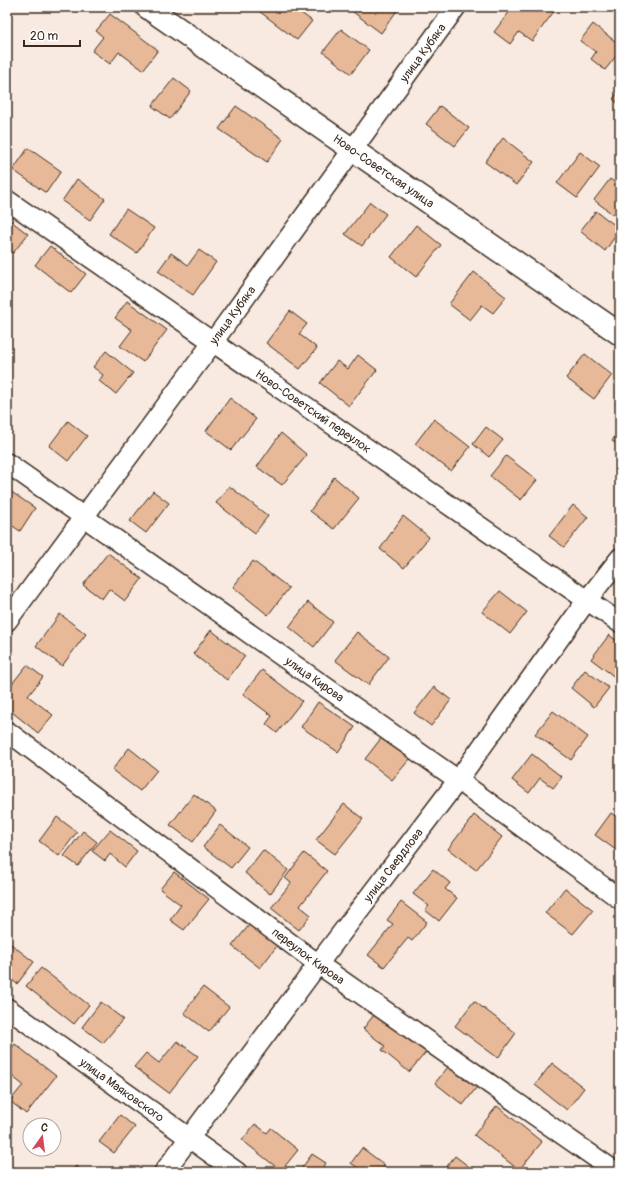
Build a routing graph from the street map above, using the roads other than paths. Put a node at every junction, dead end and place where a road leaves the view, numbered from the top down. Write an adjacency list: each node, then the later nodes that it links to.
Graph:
1 (148, 7): 3 (main road, Ново-Советская улица)
2 (456, 7): 3 (street, улица Кубяка)
3 (353, 150): 5 (main road, Ново-Советская улица); 6 (street, улица Кубяка)
4 (7, 200): 6 (street, Ново-Советский переулок)
5 (620, 334)
6 (213, 342): 8 (street, улица Кубяка); 10 (street, Ново-Советский переулок)
7 (7, 463): 8 (street, улица Кирова)
8 (84, 517): 11 (street, улица Кубяка); 14 (street, улица Кирова)
9 (620, 558): 10 (street, улица Свердлова)
10 (587, 600): 12 (street, Ново-Советский переулок); 14 (street, улица Свердлова)
11 (7, 621)
12 (620, 623)
13 (7, 731): 16 (street, переулок Кирова)
14 (458, 780): 15 (street, улица Кирова); 16 (street, улица Свердлова)
15 (620, 899)
16 (318, 964): 18 (street, улица Свердлова); 21 (street, переулок Кирова)
17 (7, 1008): 18 (street, улица Маяковского)
18 (190, 1138): 19 (street, улица Свердлова); 20 (street, улица Маяковского)
19 (164, 1172)
20 (237, 1172)
21 (616, 1172)

